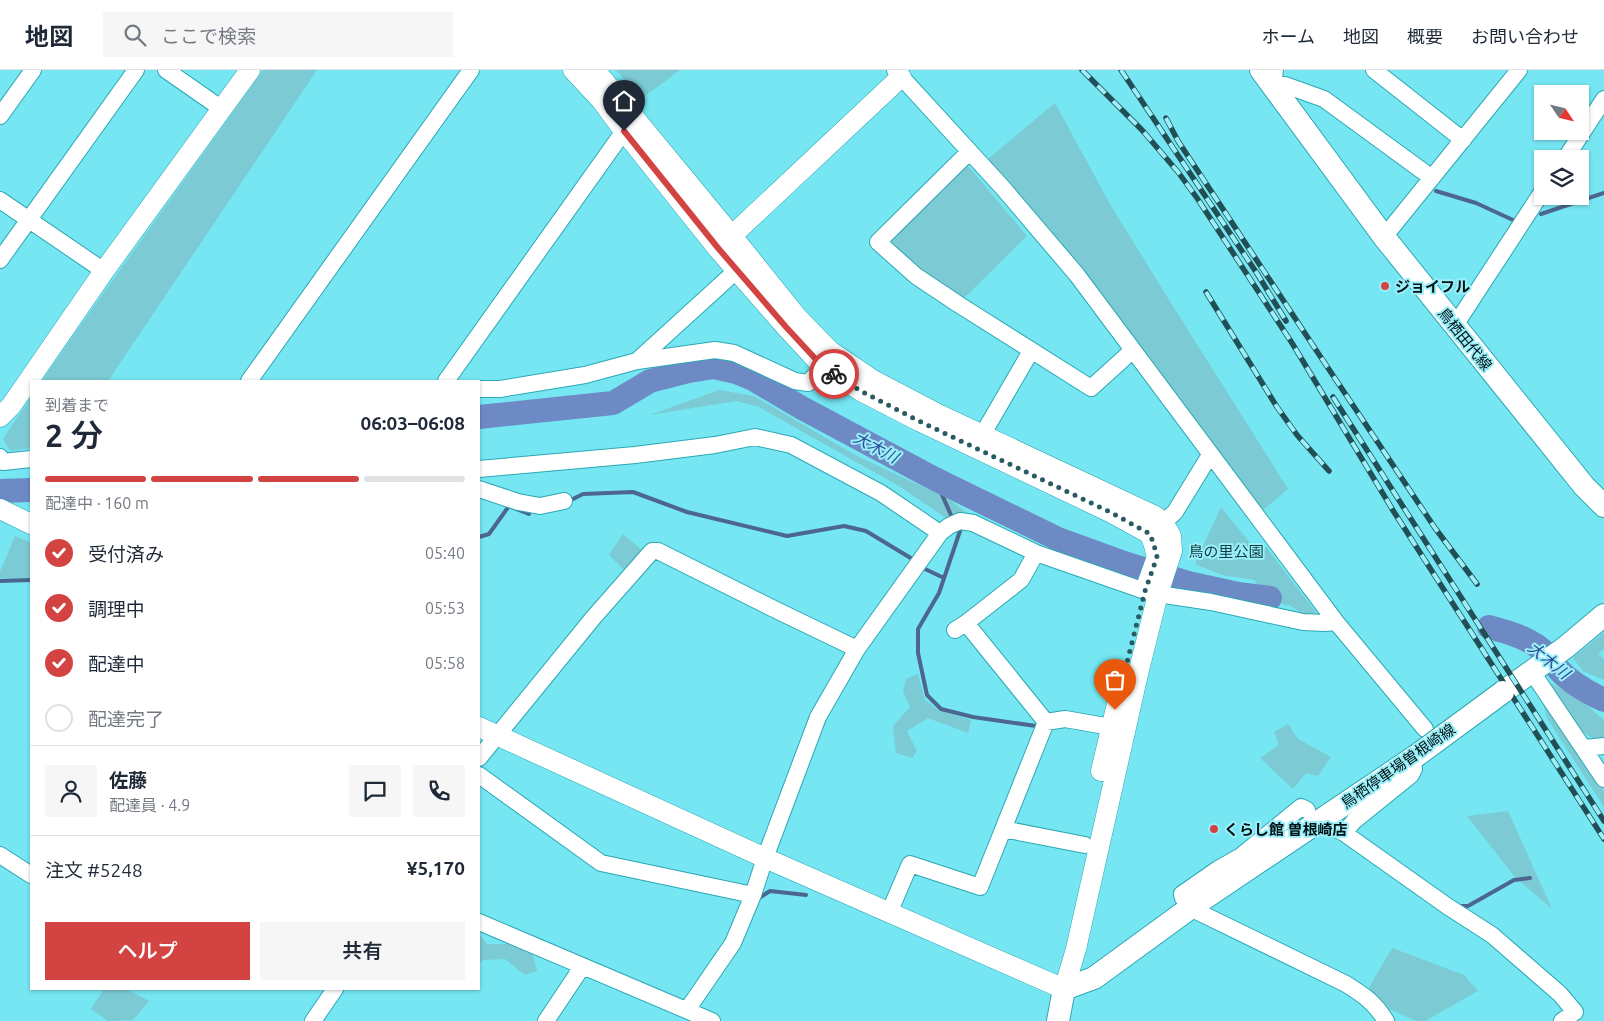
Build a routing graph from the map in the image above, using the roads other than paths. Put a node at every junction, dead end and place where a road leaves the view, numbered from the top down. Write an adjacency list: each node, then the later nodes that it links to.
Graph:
1 (33, 70): 14 (street)
2 (136, 70): 22 (street)
3 (166, 70): 13 (street)
4 (250, 70): 13 (street)
5 (471, 70): 33 (street)
6 (573, 70): 15 (street)
7 (595, 70): 24 (street)
8 (1374, 70): 16 (street)
9 (1520, 70): 16 (street)
10 (898, 74): 18 (street); 24 (street)
11 (1270, 75): 19 (street); 23 (main road, 鳥栖田代線)
12 (1604, 99): 17 (street)
13 (222, 109): 27 (street)
14 (0, 116)
15 (624, 131): 24 (street); 34 (street)
16 (1463, 140): 19 (street)
17 (1571, 150)
18 (969, 152): 29 (street); 30 (street)
19 (1432, 178): 23 (street)
20 (0, 200): 22 (street)
21 (1534, 204): 28 (street)
22 (29, 220): 25 (street); 27 (street)
23 (1384, 237): 28 (main road, 鳥栖田代線)
24 (725, 242): 26 (street); 37 (street)
25 (0, 260)
26 (737, 270): 31 (street); 32 (street)
27 (104, 271): 36 (street)
28 (1454, 326): 44 (main road, 鳥栖田代線)
29 (1134, 350): 30 (street); 38 (street)
30 (1031, 351): 37 (street)
31 (637, 361): 32 (street); 35 (street)
32 (823, 367): 37 (street)
33 (250, 380)
34 (447, 380)
35 (480, 389)
36 (0, 417)
37 (979, 441): 47 (street)
38 (1210, 455): 47 (street); 52 (street)
39 (0, 457): 40 (street)
40 (30, 459)
41 (480, 469): 48 (street)
42 (480, 489): 43 (street)
43 (564, 500)
44 (1604, 506)
45 (0, 510): 46 (street)
46 (30, 524)
47 (1156, 528): 50 (street)
48 (940, 533): 49 (street); 53 (street)
49 (1036, 554): 50 (street); 55 (street)
50 (1152, 593): 52 (street); 57 (street); 77 (street)
51 (1604, 615): 54 (main road, 鳥栖停車場曽根崎線)
52 (1336, 622): 58 (street)
53 (857, 649): 59 (street); 70 (street)
54 (1532, 672): 61 (street); 63 (main road, 鳥栖停車場曽根崎線, bridge)
55 (1046, 722): 57 (street); 67 (street)
56 (480, 727): 59 (street)
57 (1111, 727): 68 (street)
58 (1425, 729)
59 (497, 735): 62 (street); 70 (street)
60 (1604, 746): 61 (street)
61 (1584, 748): 65 (street)
62 (480, 757)
63 (1412, 758): 73 (main road, 鳥栖停車場曽根崎線); 85 (street)
64 (480, 776): 72 (street)
65 (1604, 779)
66 (1307, 810): 73 (street)
67 (1003, 829): 68 (street); 74 (street)
68 (1085, 845): 77 (street)
69 (0, 854): 71 (street)
70 (765, 858): 72 (street); 74 (street)
71 (30, 874)
72 (753, 895): 79 (street)
73 (1190, 908): 77 (main road, 鳥栖停車場曽根崎線); 84 (street)
74 (889, 913): 77 (street)
75 (480, 922): 76 (street)
76 (582, 967): 79 (street); 81 (street)
77 (1064, 989): 83 (main road)
78 (335, 990): 80 (street)
79 (687, 1010): 82 (street)
80 (312, 1021)
81 (546, 1021)
82 (712, 1021)
83 (1058, 1021)
84 (1386, 1021)
85 (1562, 1021)

